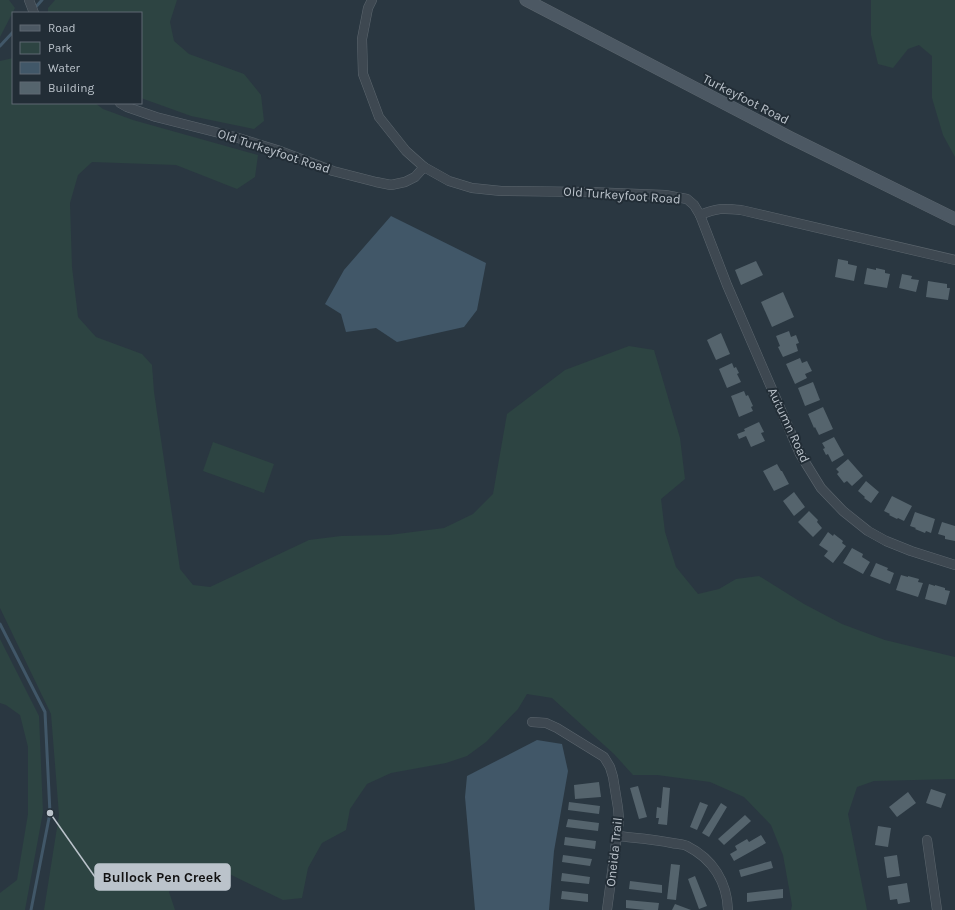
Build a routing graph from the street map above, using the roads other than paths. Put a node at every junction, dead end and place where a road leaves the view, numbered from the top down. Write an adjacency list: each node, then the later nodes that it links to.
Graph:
1 (29, 0): 4 (street)
2 (372, 0): 6 (street, Old Turkeyfoot Road)
3 (526, 0): 8 (main road, Turkeyfoot Road)
4 (34, 12)
5 (122, 104): 6 (street, Old Turkeyfoot Road)
6 (424, 166): 7 (street, Old Turkeyfoot Road)
7 (700, 215): 9 (street); 10 (street, Autumn Road)
8 (955, 220)
9 (955, 260)
10 (955, 566)
11 (532, 722): 12 (street, Oneida Trail)
12 (617, 836): 14 (street, Oneida Trail); 15 (street)
13 (927, 840): 16 (street)
14 (607, 910)
15 (728, 910)
16 (937, 910)

